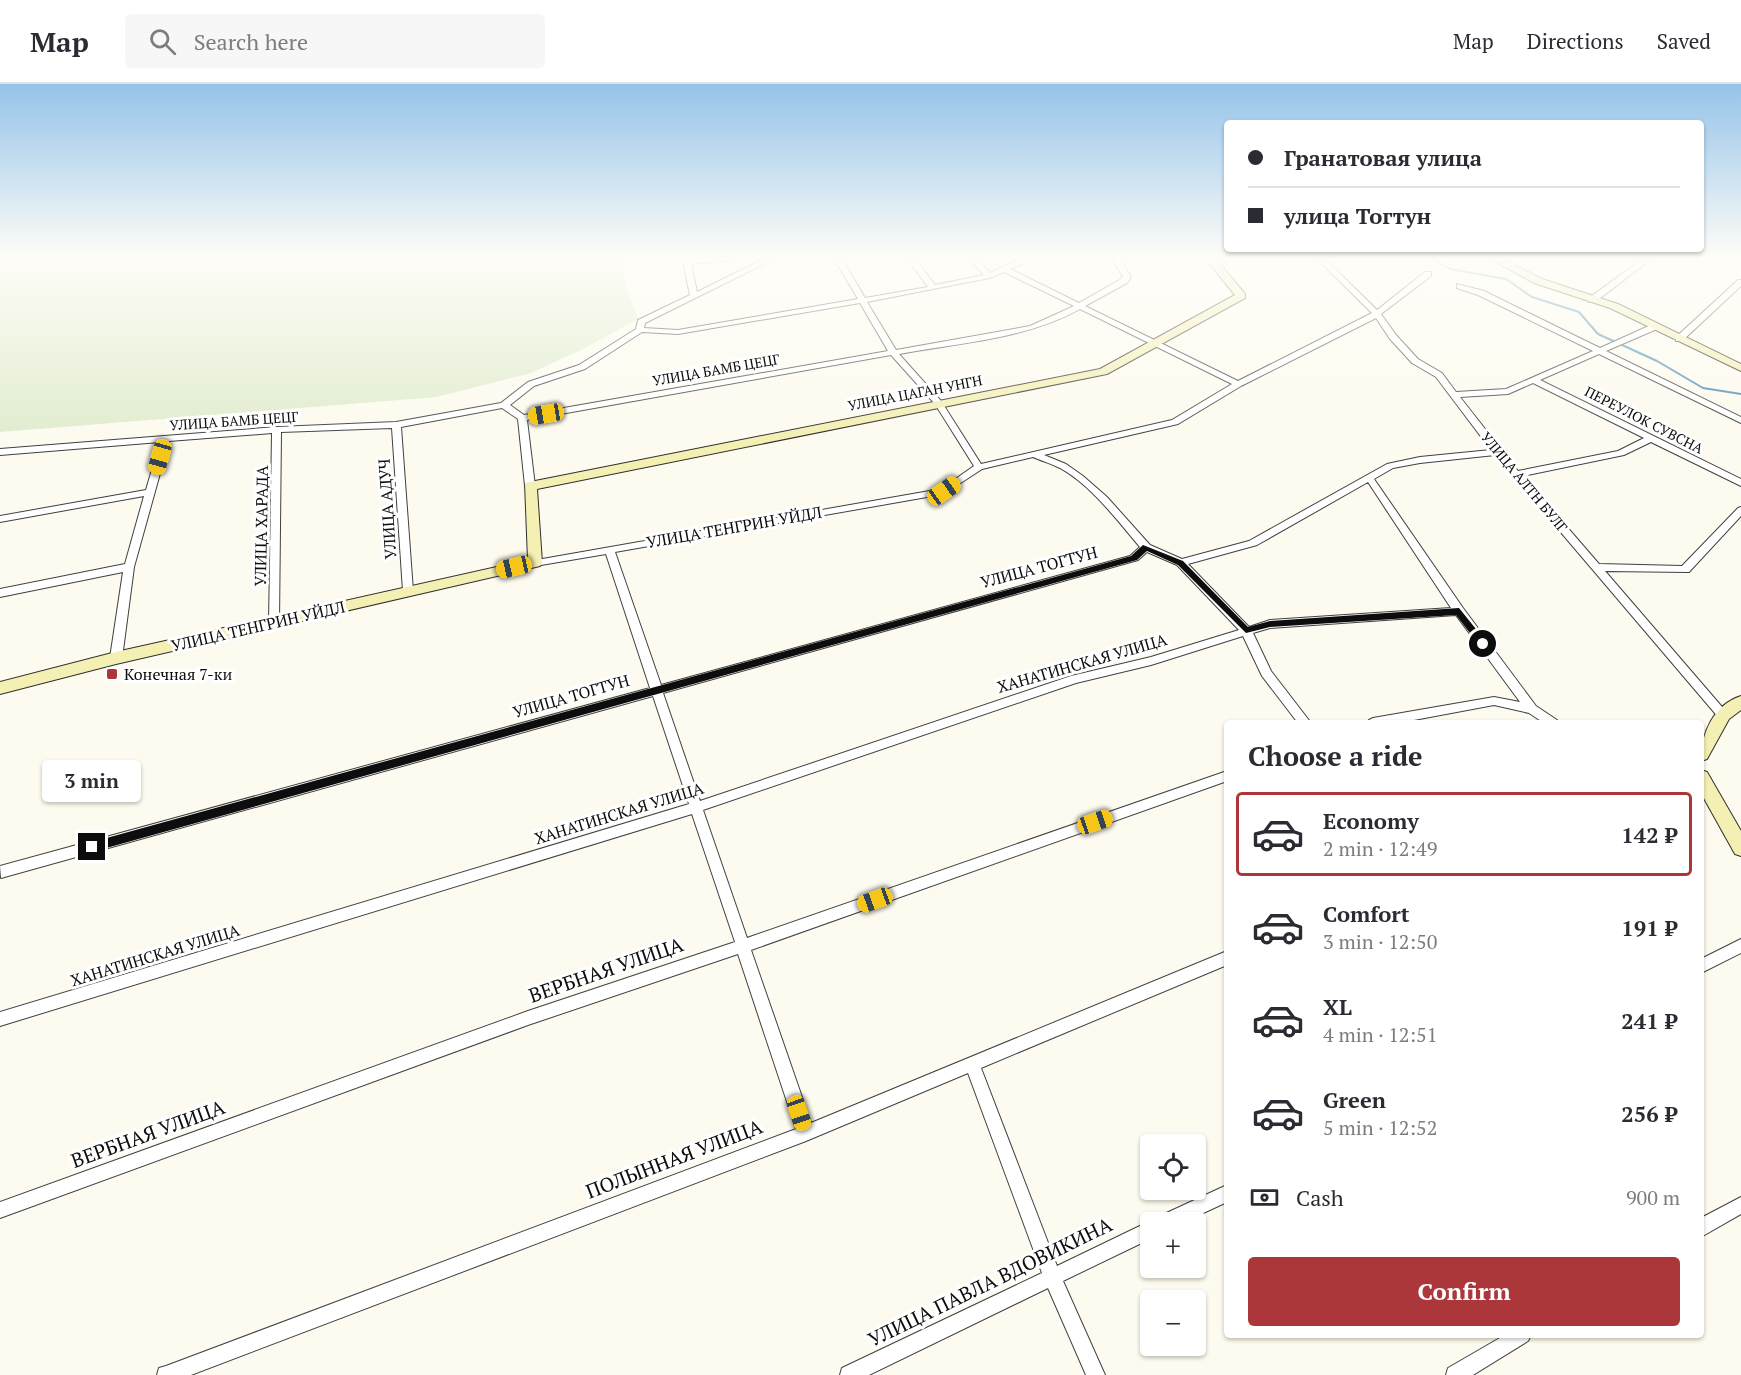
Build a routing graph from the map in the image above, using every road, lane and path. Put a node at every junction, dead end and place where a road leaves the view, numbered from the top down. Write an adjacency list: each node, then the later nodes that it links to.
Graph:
1 (650, 317): 13 (street)
2 (763, 317): 13 (street)
3 (872, 317): 16 (street)
4 (1054, 317): 16 (street, УЛИЦА БАМБ ЦЕЦГ)
5 (1103, 317): 15 (street)
6 (1205, 317): 15 (street, УЛИЦА ЦАГАН УНГН)
7 (1371, 317): 20 (street, УЛИЦА ТЕНГРИН УЙДЛ)
8 (1379, 317): 21 (street, УЛИЦА АЛТН БУЛГ)
9 (1529, 317): 17 (street)
10 (1635, 317): 12 (street)
11 (1703, 317): 14 (street)
12 (1654, 327): 14 (street); 17 (street)
13 (640, 330): 23 (street)
14 (1679, 339): 18 (street)
15 (1157, 345): 20 (street); 22 (street, УЛИЦА ЦАГАН УНГН)
16 (893, 352): 22 (street); 24 (street, УЛИЦА БАМБ ЦЕЦГ)
17 (1599, 353): 19 (street); 25 (street)
18 (1741, 368)
19 (1535, 381): 21 (street); 28 (street, ПЕРЕУЛОК СУВСНА)
20 (1238, 384): 32 (street, УЛИЦА ТЕНГРИН УЙДЛ)
21 (1456, 395): 31 (street, УЛИЦА АЛТН БУЛГ)
22 (938, 403): 33 (street); 37 (street, УЛИЦА ЦАГАН УНГН)
23 (504, 405): 24 (street); 26 (street, УЛИЦА БАМБ ЦЕЦГ)
24 (522, 418): 37 (street)
25 (1741, 420)
26 (396, 425): 27 (street, УЛИЦА БАМБ ЦЕЦГ); 47 (street, УЛИЦА АДУЧ)
27 (277, 430): 29 (street, УЛИЦА БАМБ ЦЕЦГ); 50 (street, УЛИЦА ХАРАДА)
28 (1650, 438): 34 (street); 36 (street, ПЕРЕУЛОК СУВСНА)
29 (165, 440): 30 (street, УЛИЦА БАМБ ЦЕЦГ); 38 (street)
30 (0, 452)
31 (1497, 452): 34 (street, УЛИЦА АЛТН БУЛГ); 35 (street)
32 (1036, 455): 33 (street, УЛИЦА ТЕНГРИН УЙДЛ); 41 (street)
33 (979, 467): 42 (street, УЛИЦА ТЕНГРИН УЙДЛ)
34 (1518, 474): 46 (street, УЛИЦА АЛТН БУЛГ)
35 (1370, 479): 44 (street); 49 (street)
36 (1741, 483)
37 (530, 486): 43 (street)
38 (150, 492): 40 (street); 45 (street)
39 (1741, 510): 46 (street)
40 (0, 519)
41 (1146, 547): 44 (street); 54 (street, УЛИЦА ТОГТУН)
42 (609, 549): 43 (street, УЛИЦА ТЕНГРИН УЙДЛ); 54 (street)
43 (535, 562): 47 (street, УЛИЦА ТЕНГРИН УЙДЛ)
44 (1180, 563): 51 (street)
45 (129, 567): 48 (street); 52 (street)
46 (1596, 567): 57 (street, УЛИЦА АЛТН БУЛГ)
47 (408, 591): 50 (street, УЛИЦА ТЕНГРИН УЙДЛ)
48 (0, 593)
49 (1459, 611): 51 (street, ХАНАТИНСКАЯ УЛИЦА); 56 (street)
50 (274, 623): 52 (street, УЛИЦА ТЕНГРИН УЙДЛ)
51 (1246, 630): 58 (street); 64 (street, ХАНАТИНСКАЯ УЛИЦА)
52 (116, 658): 53 (street, УЛИЦА ТЕНГРИН УЙДЛ)
53 (0, 688)
54 (655, 690): 64 (street); 66 (street, УЛИЦА ТОГТУН)
55 (1741, 702): 57 (street)
56 (1533, 709): 59 (street); 60 (street)
57 (1723, 715): 61 (street)
58 (1303, 720)
59 (1390, 720)
60 (1549, 720)
61 (1704, 747)
62 (1224, 777): 67 (street, ВЕРБНАЯ УЛИЦА)
63 (1704, 782): 65 (street)
64 (697, 807): 67 (street); 71 (street, ХАНАТИНСКАЯ УЛИЦА)
65 (1741, 848)
66 (0, 875)
67 (743, 946): 73 (street); 76 (street, ВЕРБНАЯ УЛИЦА)
68 (1741, 946): 70 (street)
69 (1224, 959): 72 (street, ПОЛЫННАЯ УЛИЦА)
70 (1704, 964)
71 (0, 1019)
72 (972, 1064): 73 (street, ПОЛЫННАЯ УЛИЦА); 80 (street)
73 (806, 1133): 82 (street, ПОЛЫННАЯ УЛИЦА)
74 (1224, 1194): 77 (street)
75 (1741, 1204): 78 (street)
76 (0, 1210)
77 (1187, 1212)
78 (1704, 1226)
79 (1140, 1235): 80 (street, УЛИЦА ПАВЛА ВДОВИКИНА)
80 (1052, 1277): 83 (street, УЛИЦА ПАВЛА ВДОВИКИНА); 84 (street)
81 (1517, 1338): 85 (street)
82 (166, 1375)
83 (849, 1375)
84 (1096, 1375)
85 (1455, 1375)

